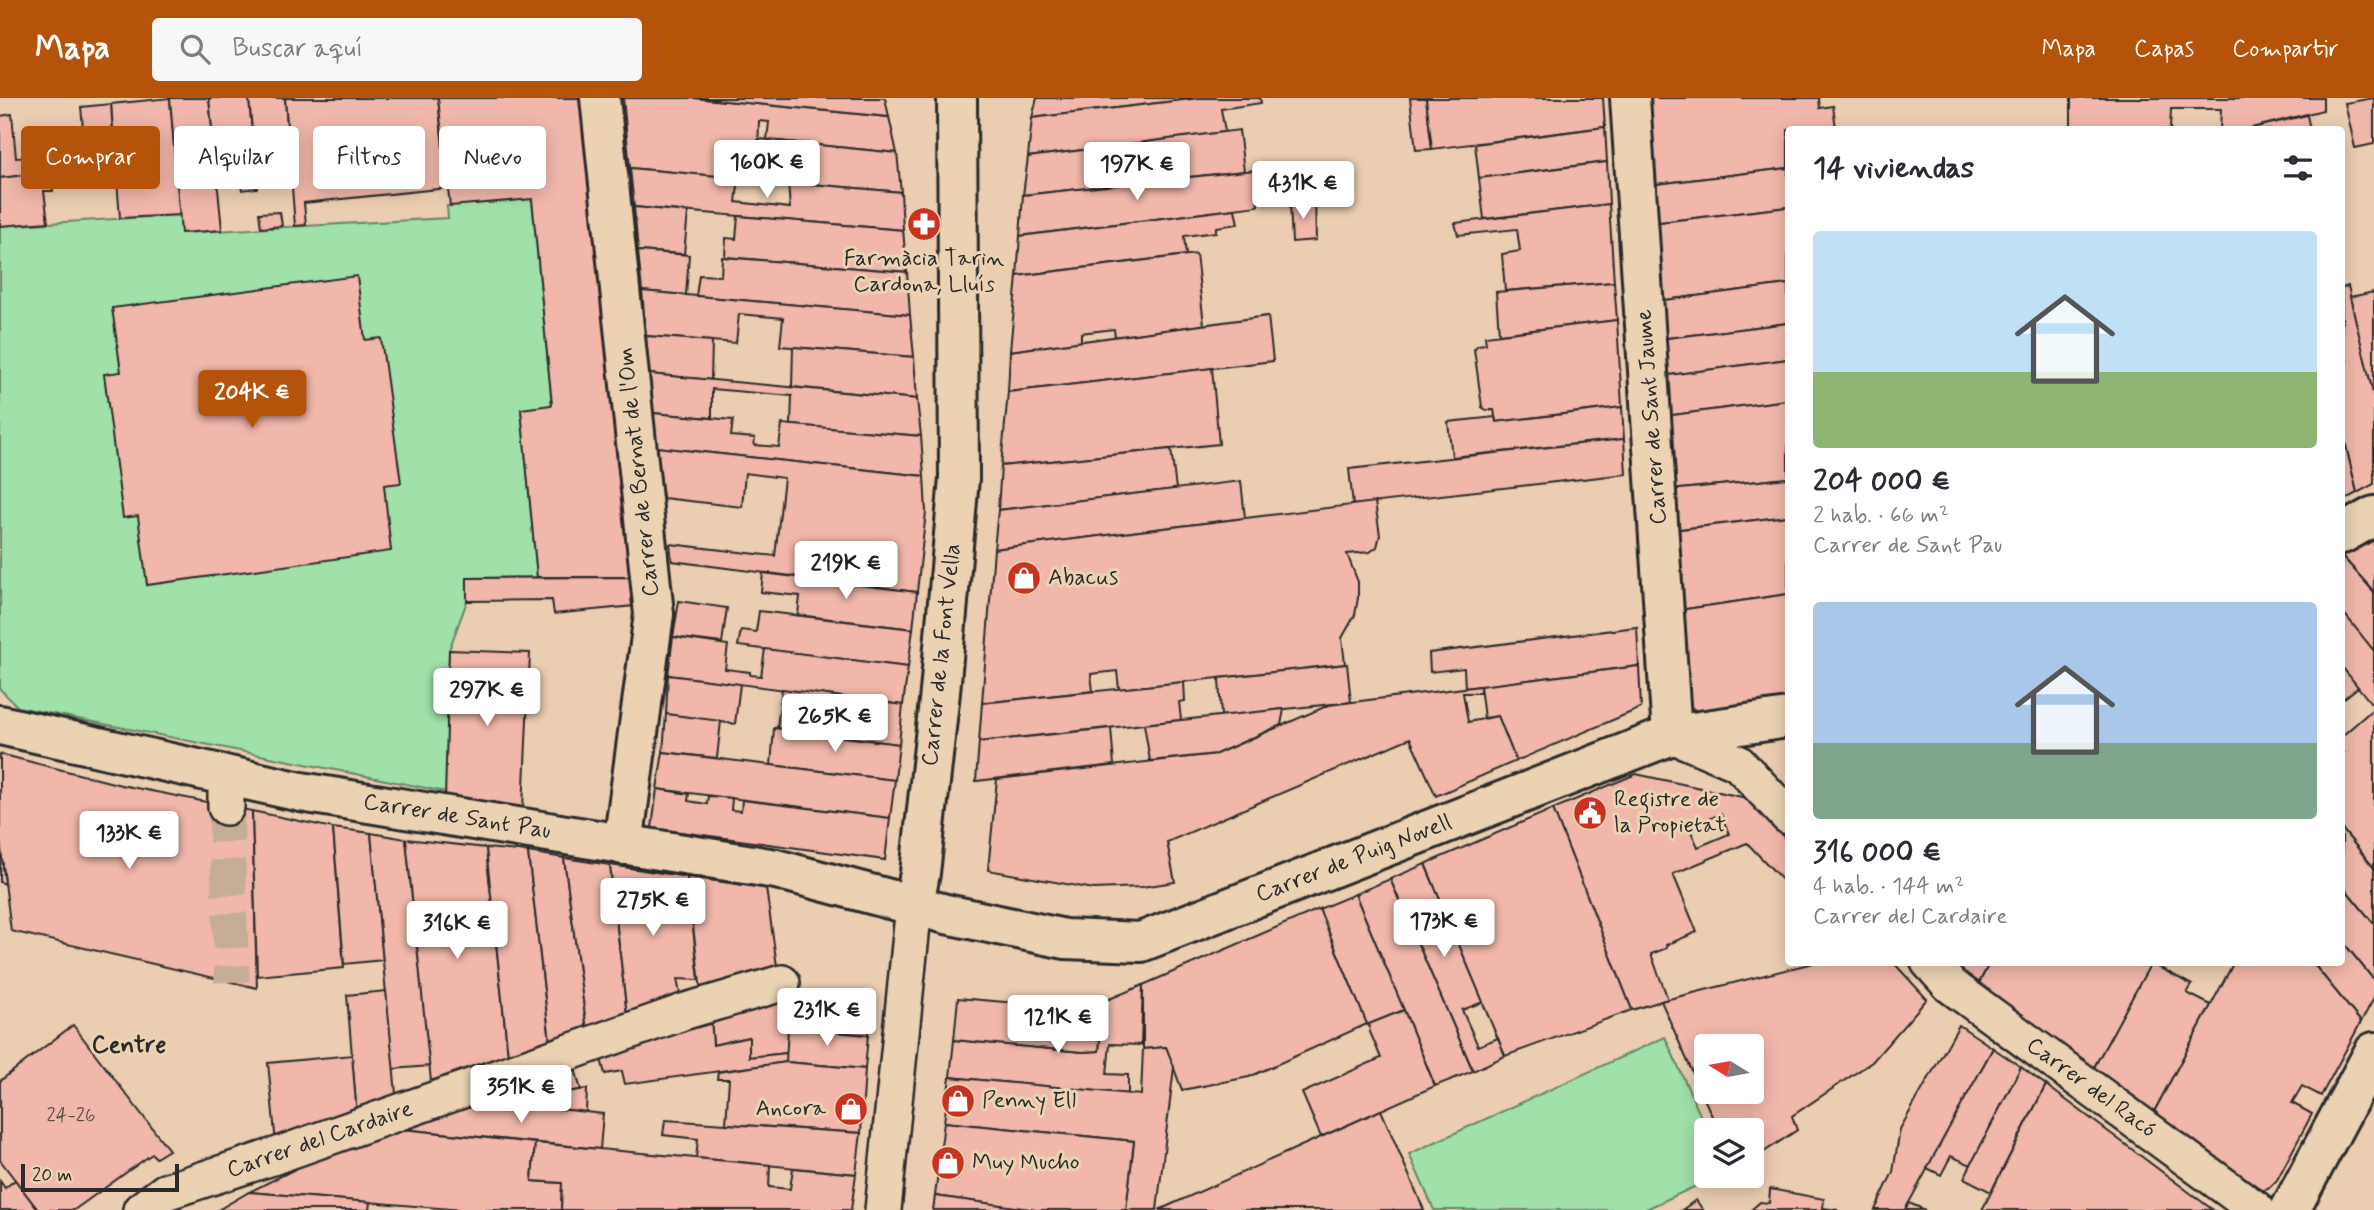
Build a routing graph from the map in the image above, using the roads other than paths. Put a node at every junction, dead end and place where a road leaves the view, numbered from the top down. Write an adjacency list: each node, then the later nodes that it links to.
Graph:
1 (600, 98): 10 (street, Carrer de Bernat de l'Om)
2 (957, 98): 11 (street, Carrer de la Font Vella)
3 (1630, 98): 8 (street, Carrer de Sant Jaume)
4 (2374, 516): 5 (street)
5 (2345, 532)
6 (1785, 718): 8 (street, Carrer de Puig Novell)
7 (0, 725): 10 (street, Carrer de Sant Pau)
8 (1672, 735): 9 (street); 11 (street, Carrer de Puig Novell)
9 (1785, 813)
10 (623, 845): 11 (street, Carrer de Sant Pau)
11 (914, 905): 16 (street, Carrer de la Font Vella)
12 (1933, 966): 17 (street, Carrer del Racó)
13 (782, 983): 15 (street, Carrer del Cardaire)
14 (2374, 1052): 18 (street)
15 (141, 1210)
16 (883, 1210)
17 (2257, 1210)
18 (2290, 1210)

